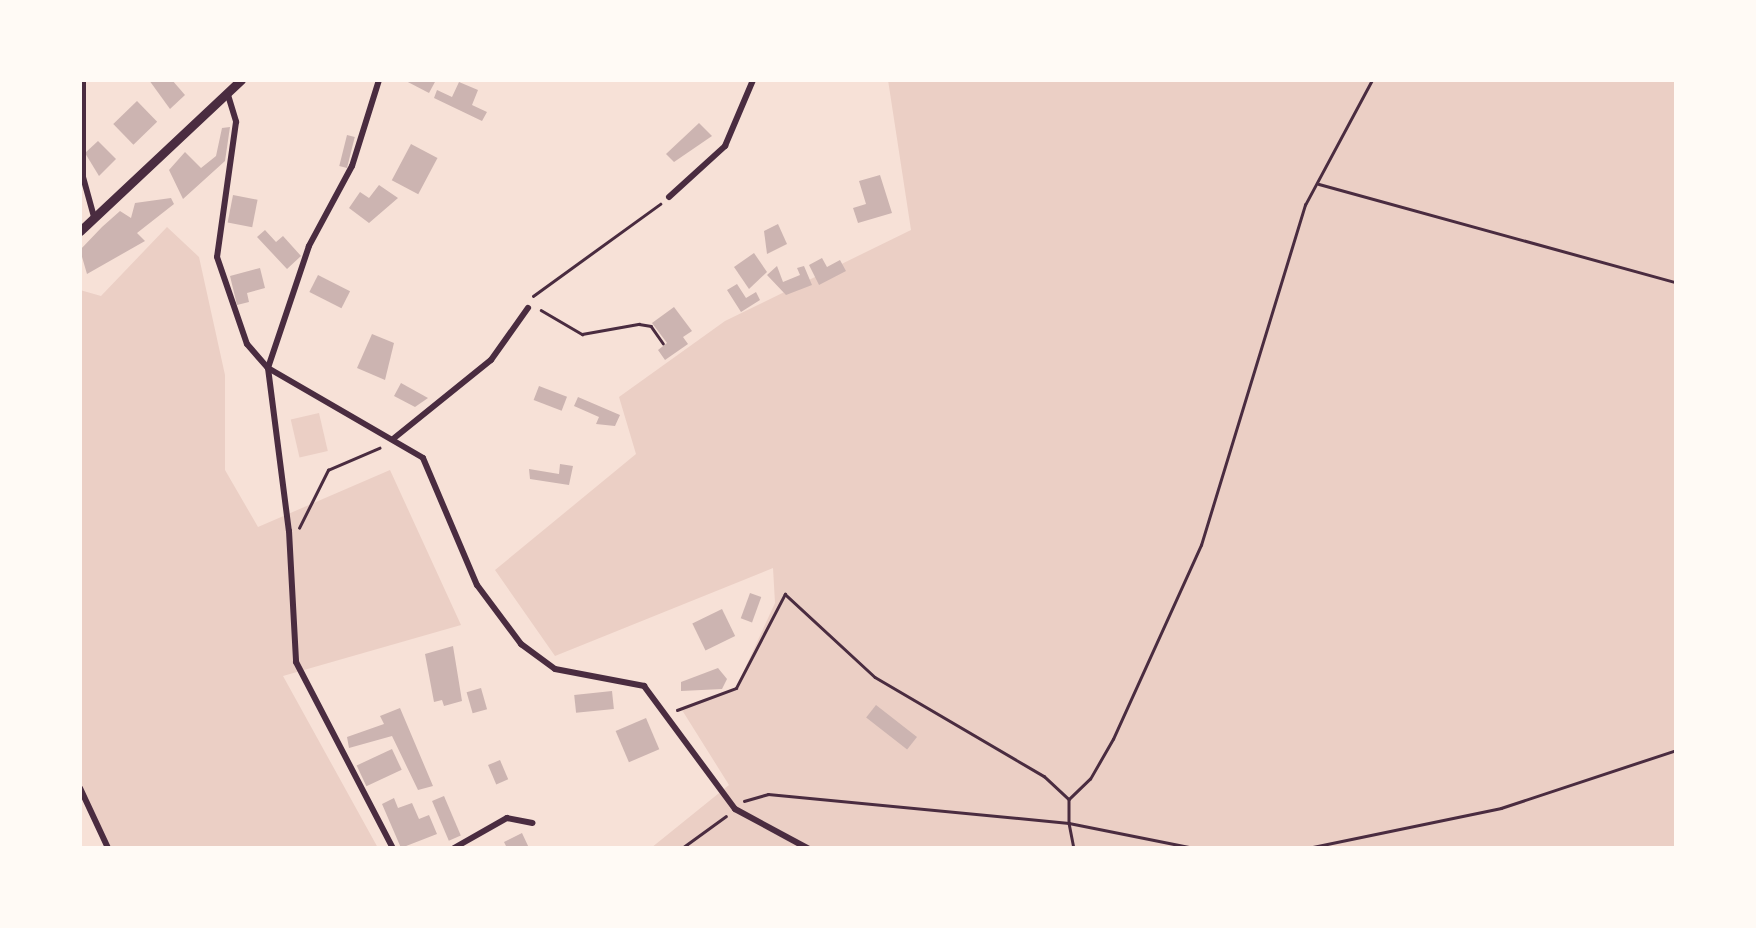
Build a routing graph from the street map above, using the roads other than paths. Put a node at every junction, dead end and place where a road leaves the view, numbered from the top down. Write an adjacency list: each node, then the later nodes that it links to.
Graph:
1 (83, 80): 7 (street)
2 (241, 80): 5 (street)
3 (378, 80): 10 (street)
4 (753, 80): 6 (street)
5 (228, 95): 7 (street); 10 (street)
6 (670, 198)
7 (94, 218): 8 (street)
8 (80, 231)
9 (528, 308): 11 (street)
10 (268, 368): 11 (street); 15 (street)
11 (393, 439): 17 (street)
12 (80, 788): 14 (street)
13 (533, 823): 16 (street)
14 (108, 848)
15 (393, 848)
16 (454, 848)
17 (806, 848)

